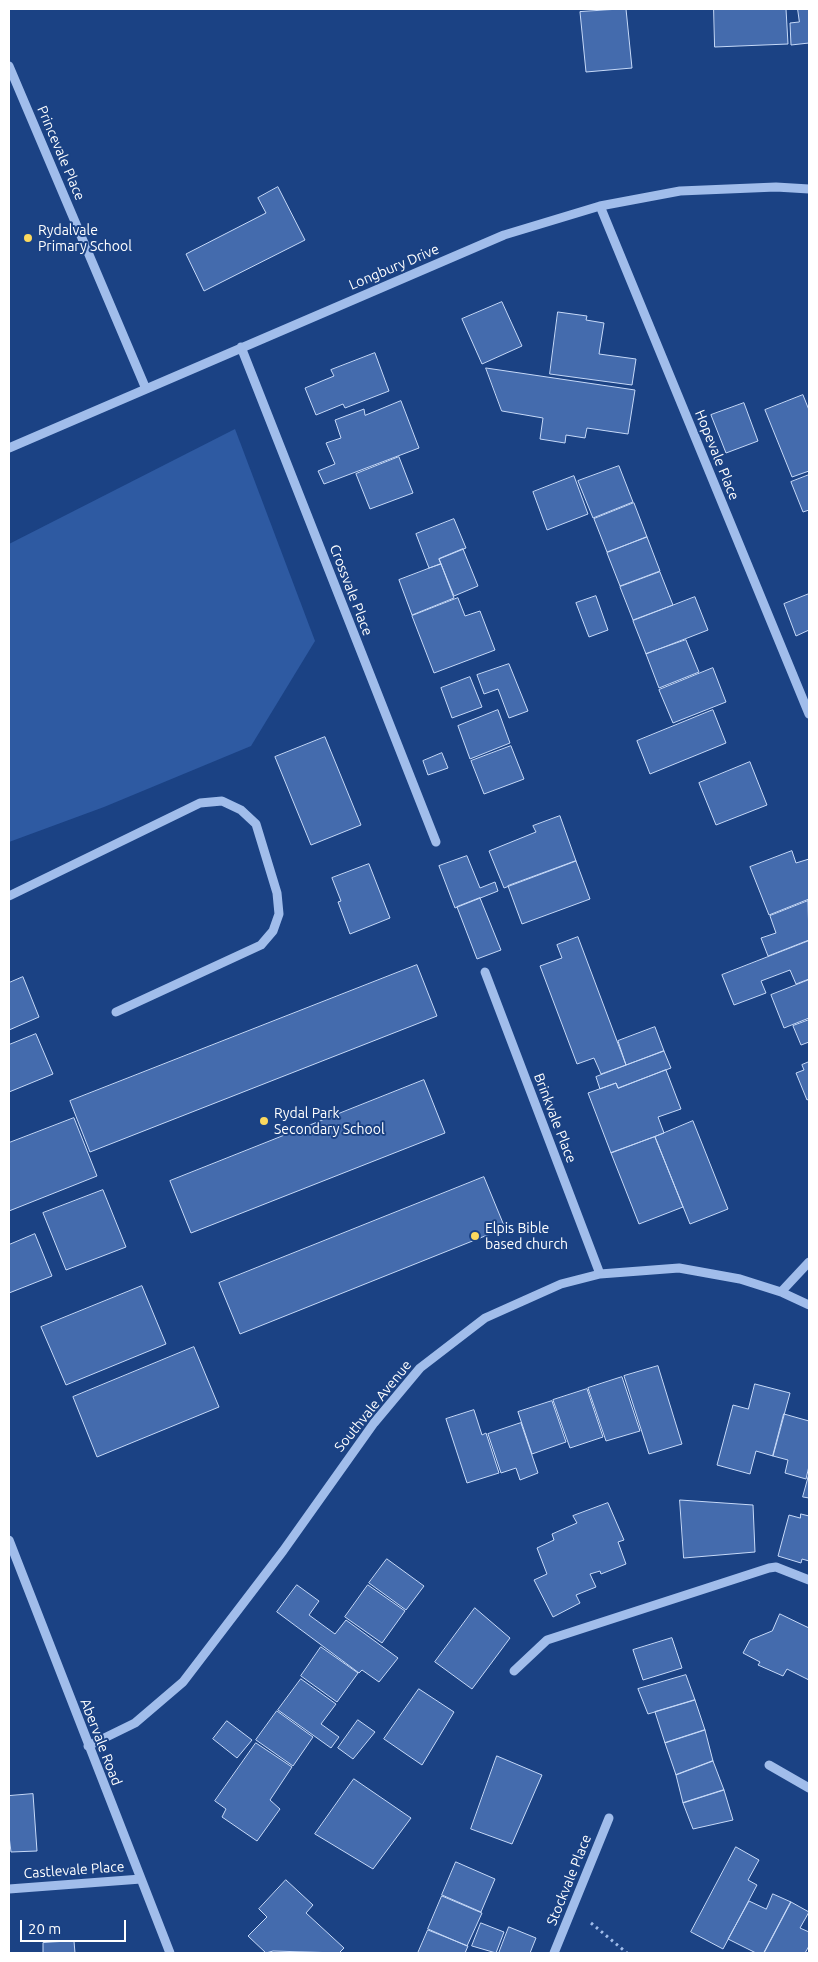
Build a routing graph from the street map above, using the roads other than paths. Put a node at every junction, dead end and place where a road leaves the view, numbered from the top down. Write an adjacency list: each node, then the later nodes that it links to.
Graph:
1 (9, 66): 5 (street, Princevale Place)
2 (809, 189): 3 (street, Longbury Drive)
3 (600, 206): 4 (street, Longbury Drive); 7 (street, Hopevale Place)
4 (241, 347): 5 (street, Longbury Drive); 8 (street, Crossvale Place)
5 (146, 389): 6 (street, Longbury Drive)
6 (9, 448)
7 (809, 714)
8 (436, 842)
9 (9, 896): 11 (street)
10 (485, 972): 13 (street, Brinkvale Place)
11 (116, 1012)
12 (809, 1262): 14 (street)
13 (600, 1274): 14 (street, Southvale Avenue); 19 (street, Southvale Avenue)
14 (781, 1292): 15 (street, Southvale Avenue)
15 (809, 1305)
16 (9, 1540): 19 (street, Abervale Road)
17 (809, 1580): 18 (street)
18 (514, 1671)
19 (88, 1746): 23 (street, Abervale Road)
20 (769, 1765): 21 (street)
21 (809, 1788)
22 (609, 1818): 26 (street, Stockvale Place)
23 (141, 1879): 24 (street, Castlevale Place); 25 (street, Abervale Road)
24 (9, 1889)
25 (170, 1953)
26 (554, 1953)

